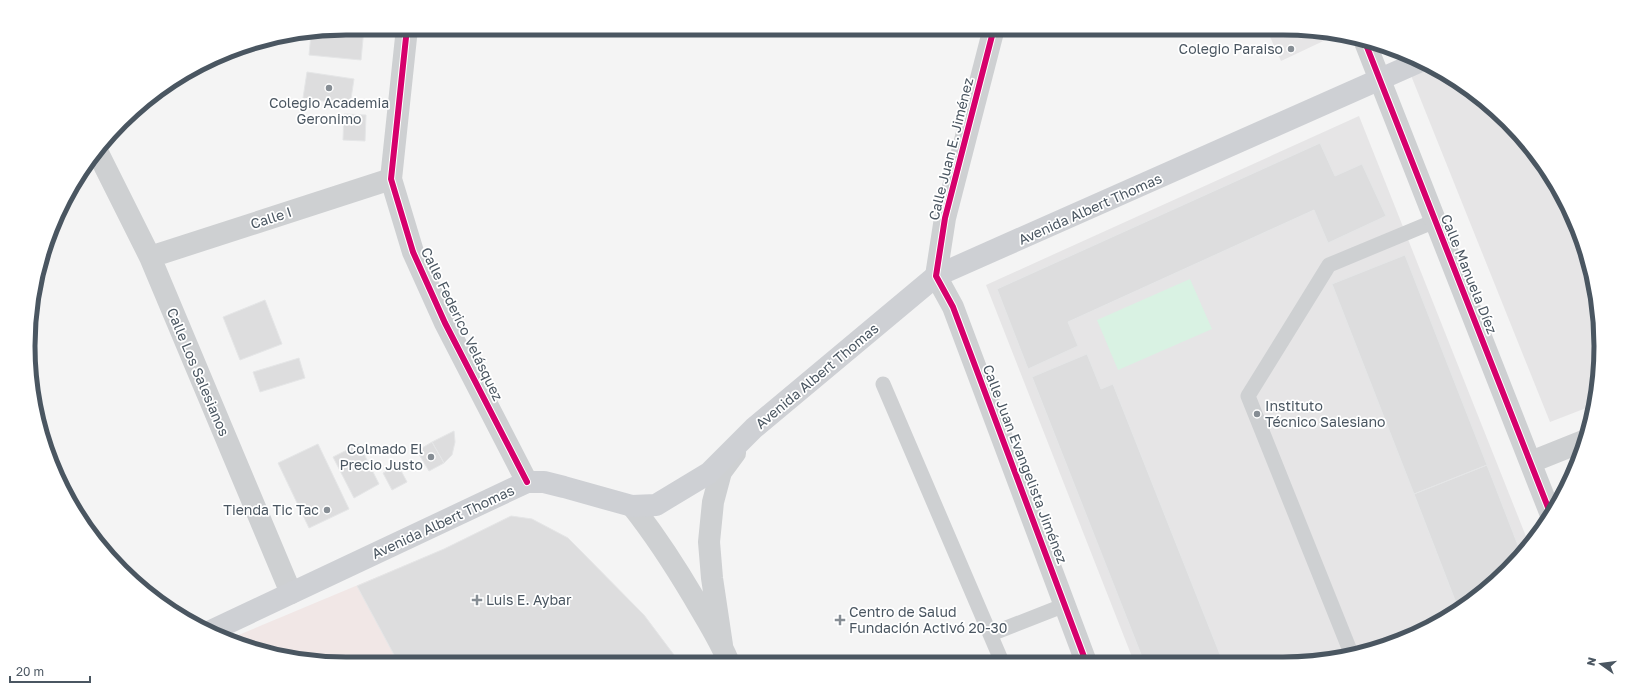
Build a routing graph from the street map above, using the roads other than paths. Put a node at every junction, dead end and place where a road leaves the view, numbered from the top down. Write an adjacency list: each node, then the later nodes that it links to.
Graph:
1 (406, 35): 7 (street, Calle Federico Velásquez)
2 (992, 35): 10 (street, Calle Juan E. Jiménez)
3 (1367, 47): 5 (street, Calle Manuela Díez)
4 (1414, 64): 5 (main road, Avenida Albert Thomas)
5 (1380, 81): 8 (street, Calle Manuela Díez); 10 (main road, Avenida Albert Thomas)
6 (100, 156): 9 (street, Calle Los Salesianos)
7 (391, 179): 9 (street, Calle I); 15 (street, Calle Federico Velásquez)
8 (1435, 221): 14 (street, Calle Manuela Díez); 22 (lane)
9 (150, 257): 18 (street, Calle Los Salesianos)
10 (936, 276): 12 (main road, Avenida Albert Thomas); 19 (street, Calle Juan Evangelista Jiménez)
11 (883, 384): 21 (lane)
12 (754, 428): 16 (main road, Avenida Albert Thomas); 23 (street)
13 (1578, 443): 14 (street)
14 (1531, 462): 17 (street, Calle Manuela Díez)
15 (527, 482): 16 (main road, Avenida Albert Thomas); 18 (main road, Avenida Albert Thomas)
16 (632, 506): 23 (street)
17 (1548, 508)
18 (291, 593): 20 (main road, Avenida Albert Thomas)
19 (1065, 605): 21 (lane); 25 (street, Calle Juan Evangelista Jiménez)
20 (216, 628)
21 (991, 634): 24 (lane)
22 (1350, 650)
23 (725, 654)
24 (1000, 657)
25 (1084, 657)

